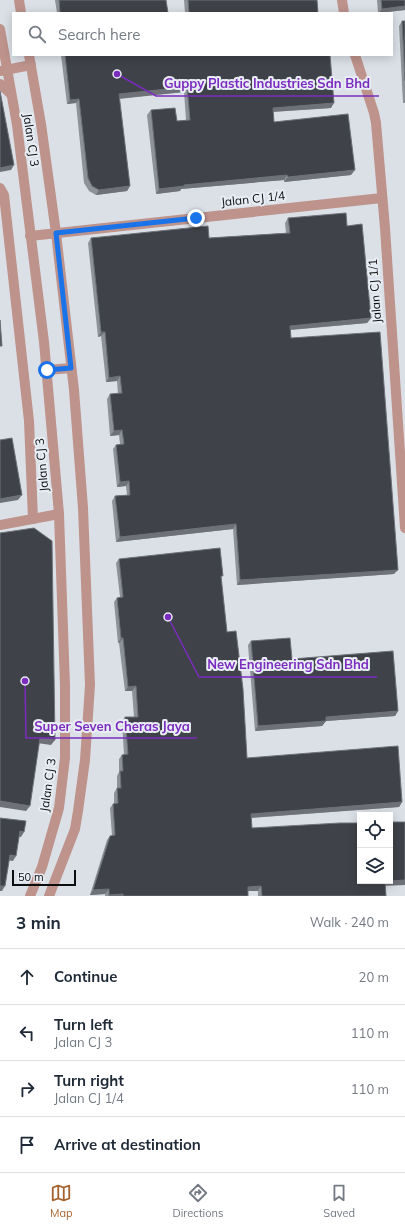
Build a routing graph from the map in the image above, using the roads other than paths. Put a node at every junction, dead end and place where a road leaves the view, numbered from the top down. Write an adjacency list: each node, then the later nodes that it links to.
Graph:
1 (19, 0): 3 (street)
2 (342, 0): 4 (street)
3 (21, 12)
4 (344, 12)
5 (0, 29): 6 (street, Jalan CJ 3)
6 (6, 54): 9 (street, Jalan CJ 3)
7 (355, 56): 13 (street, Jalan CJ 1/1)
8 (30, 60): 9 (street); 14 (street, Jalan CJ 3)
9 (4, 70): 11 (street, Jalan CJ 3)
10 (0, 84): 11 (street)
11 (11, 94): 15 (street, Jalan CJ 3)
12 (0, 188): 19 (street)
13 (382, 198): 14 (street, Jalan CJ 1/4); 21 (street, Jalan CJ 1/1)
14 (56, 233): 15 (street, Jalan CJ 1/4); 16 (street, Jalan CJ 3)
15 (30, 236): 17 (street, Jalan CJ 3)
16 (71, 368): 17 (street); 23 (street, Jalan CJ 3)
17 (47, 370): 18 (street, Jalan CJ 3)
18 (59, 514): 19 (street); 22 (street, Jalan CJ 3)
19 (33, 519): 20 (street)
20 (0, 525)
21 (405, 528)
22 (30, 896)
23 (49, 896)

